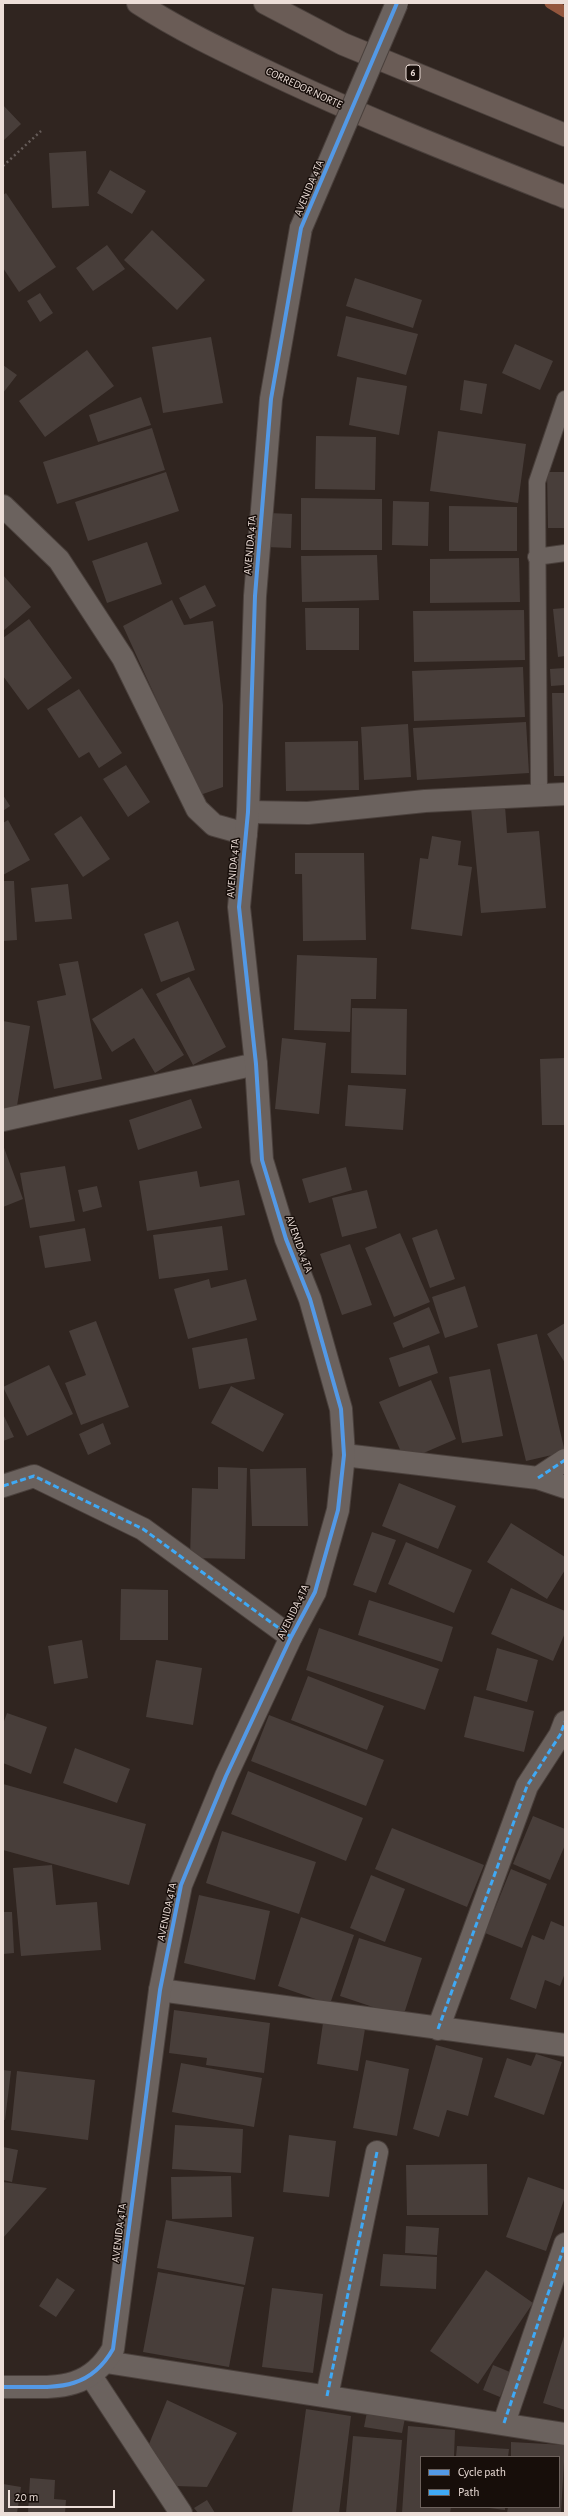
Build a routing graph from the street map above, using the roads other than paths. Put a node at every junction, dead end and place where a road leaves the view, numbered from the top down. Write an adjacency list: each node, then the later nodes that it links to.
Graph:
1 (138, 3): 5 (highway, CORREDOR NORTE)
2 (265, 3): 4 (highway, 6)
3 (398, 3): 12 (street, AVENIDA 4TA, bridge)
4 (565, 135)
5 (565, 197)
6 (565, 399): 9 (lane)
7 (3, 506): 13 (street)
8 (565, 553): 9 (lane)
9 (536, 557): 10 (lane)
10 (539, 794): 11 (street); 12 (street)
11 (565, 794)
12 (248, 812): 13 (street, AVENIDA 4TA)
13 (246, 834): 14 (street, AVENIDA 4TA)
14 (256, 1064): 15 (street); 16 (street, AVENIDA 4TA)
15 (3, 1120)
16 (344, 1455): 18 (street); 21 (street, AVENIDA 4TA)
17 (565, 1460): 18 (street)
18 (538, 1478): 20 (street)
19 (3, 1486): 21 (street)
20 (565, 1487)
21 (291, 1637): 23 (street, AVENIDA 4TA)
22 (563, 1732): 24 (street)
23 (160, 1990): 24 (street); 28 (street, AVENIDA 4TA)
24 (438, 2029): 25 (street)
25 (565, 2045)
26 (378, 2152): 30 (street)
27 (565, 2244): 31 (street)
28 (98, 2369): 29 (street); 30 (street); 33 (street)
29 (3, 2387)
30 (327, 2396): 31 (street)
31 (504, 2423): 32 (street)
32 (565, 2434)
33 (181, 2513)

